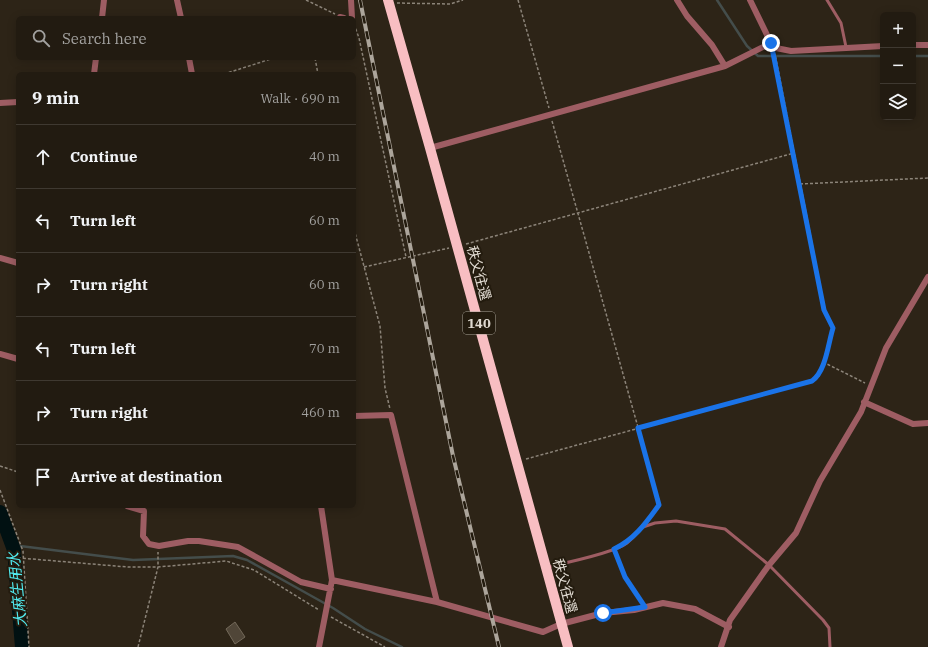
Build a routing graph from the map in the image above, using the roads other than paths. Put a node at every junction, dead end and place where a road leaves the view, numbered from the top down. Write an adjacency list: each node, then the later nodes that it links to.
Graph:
1 (104, 0): 8 (street)
2 (177, 0): 9 (street)
3 (351, 0): 10 (street)
4 (677, 0): 18 (street)
5 (750, 0): 11 (street)
6 (827, 0): 15 (lane)
7 (388, 1): 23 (highway, 秩父往還 / 140)
8 (102, 16)
9 (181, 16)
10 (352, 16)
11 (771, 43): 15 (street); 18 (street)
12 (916, 45): 13 (street)
13 (928, 45)
14 (880, 46): 15 (street)
15 (846, 47)
16 (96, 60): 19 (street)
17 (189, 60): 20 (street)
18 (725, 66): 23 (street)
19 (94, 72)
20 (192, 72)
21 (16, 102): 22 (street)
22 (0, 103)
23 (430, 148): 38 (highway, 秩父往還 / 140)
24 (0, 258): 25 (street)
25 (16, 262)
26 (928, 277): 29 (street)
27 (0, 354): 28 (street)
28 (16, 358)
29 (864, 402): 31 (street); 37 (street)
30 (356, 416): 41 (street)
31 (928, 423)
32 (658, 500): 35 (lane)
33 (321, 508): 39 (street)
34 (144, 509): 40 (street)
35 (643, 527): 36 (lane); 37 (lane)
36 (614, 549): 38 (lane); 42 (lane)
37 (769, 565): 44 (street); 48 (lane)
38 (546, 568): 43 (highway, 秩父往還 / 140)
39 (332, 580): 40 (street); 41 (street)
40 (331, 589): 45 (street)
41 (436, 602): 43 (street)
42 (645, 607): 43 (street); 44 (street)
43 (561, 624): 46 (highway, 秩父往還 / 140)
44 (729, 627): 47 (street)
45 (319, 647)
46 (568, 647)
47 (721, 647)
48 (830, 647)

